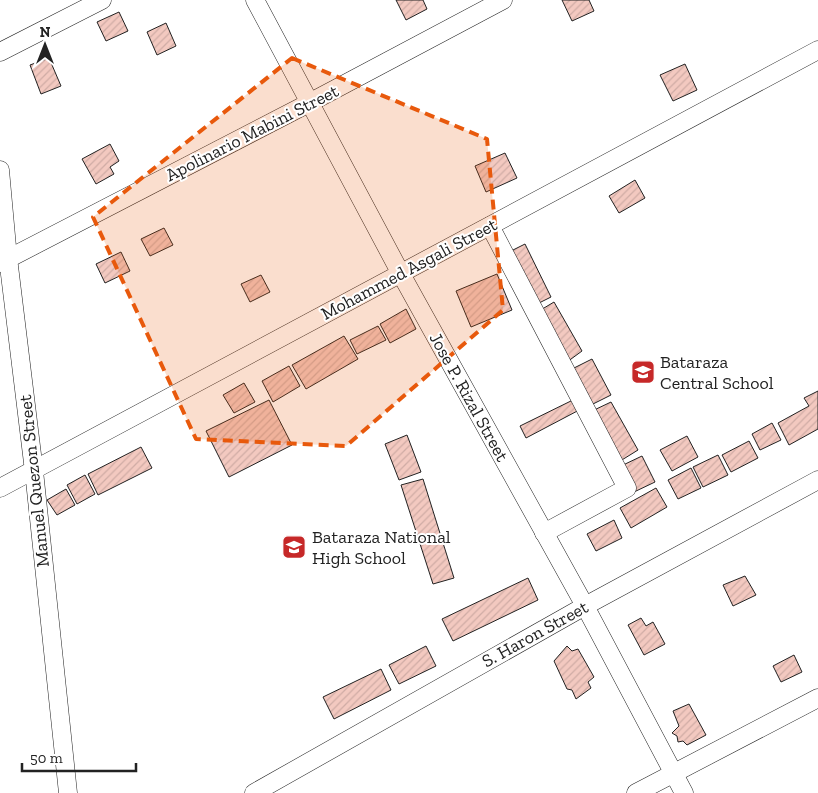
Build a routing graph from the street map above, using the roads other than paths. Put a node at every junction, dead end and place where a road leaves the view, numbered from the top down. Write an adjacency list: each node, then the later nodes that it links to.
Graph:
1 (102, 0): 5 (street)
2 (255, 0): 6 (street, Jose P. Rizal Street)
3 (503, 0): 6 (street, Apolinario Mabini Street)
4 (818, 50): 8 (street, Mohammed Asgali Street)
5 (0, 52)
6 (309, 103): 9 (street, Apolinario Mabini Street); 10 (street, Jose P. Rizal Street)
7 (0, 170): 9 (street, Manuel Quezon Street)
8 (490, 226): 10 (street, Mohammed Asgali Street); 14 (street)
9 (4, 261): 11 (street, Manuel Quezon Street)
10 (401, 274): 11 (street, Mohammed Asgali Street); 14 (street, Jose P. Rizal Street)
11 (34, 471): 13 (street, Mohammed Asgali Street); 18 (street, Manuel Quezon Street)
12 (818, 480): 15 (street, S. Haron Street)
13 (0, 488)
14 (544, 533): 15 (street, Jose P. Rizal Street)
15 (584, 606): 17 (street, Jose P. Rizal Street); 19 (street, S. Haron Street)
16 (818, 698): 17 (street)
17 (673, 773): 20 (street); 21 (street, Jose P. Rizal Street)
18 (68, 793)
19 (254, 793)
20 (636, 793)
21 (684, 793)

